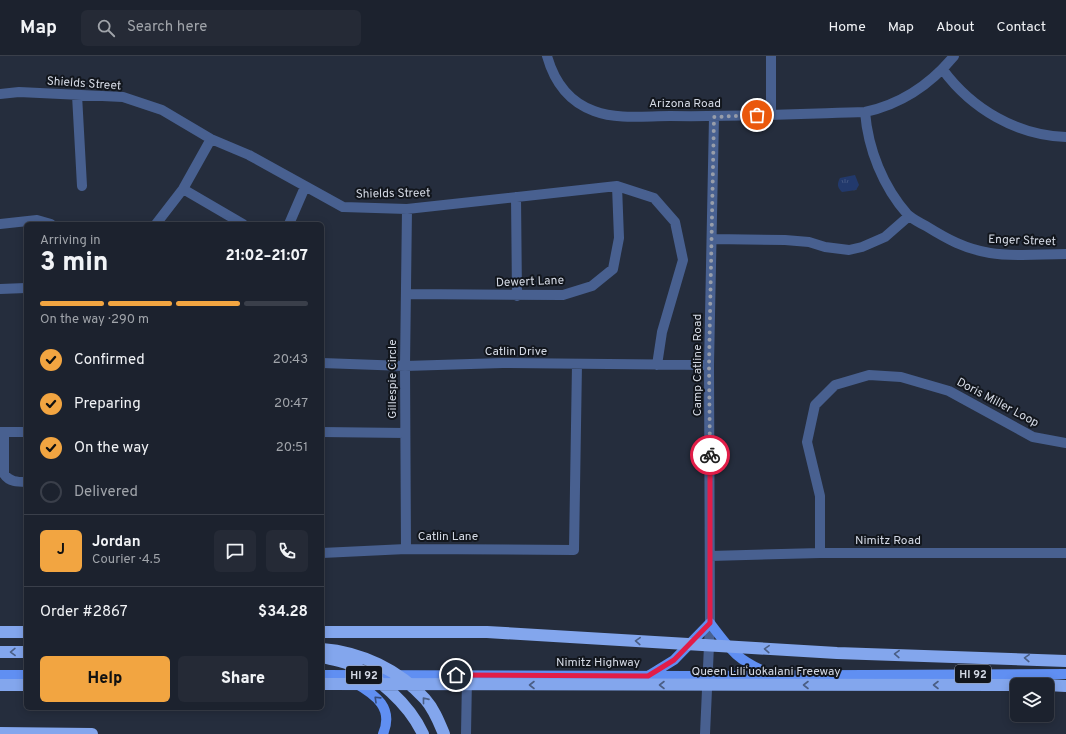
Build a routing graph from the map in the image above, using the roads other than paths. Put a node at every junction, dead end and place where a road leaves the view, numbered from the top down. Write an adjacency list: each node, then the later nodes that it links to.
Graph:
1 (547, 56): 9 (street, Arizona Road)
2 (771, 56): 8 (street)
3 (954, 56): 4 (street, Arizona Road)
4 (943, 70): 7 (street, Arizona Road); 10 (street)
5 (0, 94): 6 (street, Shields Street)
6 (77, 95): 11 (street, Shields Street); 12 (street)
7 (865, 112): 8 (street, Arizona Road); 18 (street, Enger Street)
8 (771, 115): 9 (street, Arizona Road)
9 (714, 117): 24 (street, Camp Catline Road)
10 (1066, 137)
11 (211, 139): 14 (street, Shields Street); 15 (street)
12 (82, 186)
13 (617, 186): 16 (street, Shields Street); 29 (street, Dewert Lane); 32 (street, Shields Street)
14 (305, 187): 17 (street, Shields Street); 22 (street)
15 (183, 189): 20 (street); 21 (street)
16 (516, 197): 17 (street, Shields Street); 29 (street)
17 (407, 209): 28 (street, Gillespie Circle)
18 (909, 216): 24 (street); 25 (street, Enger Street)
19 (44, 222): 23 (street)
20 (158, 222)
21 (240, 222)
22 (290, 222)
23 (0, 224)
24 (712, 239): 33 (street, Camp Catline Road)
25 (1066, 254)
26 (0, 288): 27 (street)
27 (24, 288)
28 (406, 294): 29 (street, Dewert Lane); 34 (street, Gillespie Circle)
29 (517, 296)
30 (324, 363): 34 (street, Catlin Drive)
31 (577, 364): 32 (street, Catlin Drive); 34 (street, Catlin Drive); 41 (street, Catlin Lane)
32 (657, 365): 33 (street, Catlin Drive)
33 (709, 365): 45 (street, Camp Catline Road)
34 (405, 366): 38 (street, Gillespie Circle)
35 (24, 432): 37 (street)
36 (324, 432): 38 (street)
37 (2, 433): 40 (street)
38 (406, 433): 41 (street, Gillespie Circle)
39 (1066, 443): 43 (street, Doris Miller Loop)
40 (24, 482)
41 (406, 549): 42 (street, Catlin Lane)
42 (324, 553)
43 (820, 553): 44 (street, Nimitz Road); 45 (street, Nimitz Road)
44 (1066, 553)
45 (710, 556): 46 (street, Camp Catline Road)
46 (710, 623): 61 (main road); 62 (street, Camp Catline Road); 63 (main road)
47 (0, 632): 48 (highway)
48 (24, 632)
49 (324, 632): 54 (highway, one-way to 49, bridge)
50 (324, 649): 74 (highway, one-way to 50, bridge)
51 (0, 652): 52 (highway, one-way to 51)
52 (24, 652)
53 (324, 658): 73 (highway, bridge)
54 (1066, 661)
55 (1066, 674): 63 (main road, Nimitz Highway / HI 92)
56 (0, 675): 57 (main road)
57 (24, 675)
58 (324, 675): 59 (main road, Nimitz Highway / HI 92)
59 (341, 675): 60 (main road, Nimitz Highway / HI 92); 72 (main road, one-way to 59)
60 (467, 675): 61 (main road, Nimitz Highway / HI 92); 75 (street)
61 (648, 676): 62 (main road, Nimitz Highway / HI 92)
62 (708, 676): 63 (main road, Nimitz Highway / HI 92); 76 (street, Camp Catline Road)
63 (773, 676)
64 (324, 684): 67 (highway, Queen Liliʻuokalani Freeway, one-way to 64, bridge)
65 (0, 685): 66 (highway)
66 (24, 685)
67 (1010, 686)
68 (1054, 686): 69 (highway)
69 (1066, 686)
70 (0, 733): 71 (highway)
71 (92, 734)
72 (383, 734)
73 (423, 734)
74 (444, 734)
75 (466, 734)
76 (705, 734)

